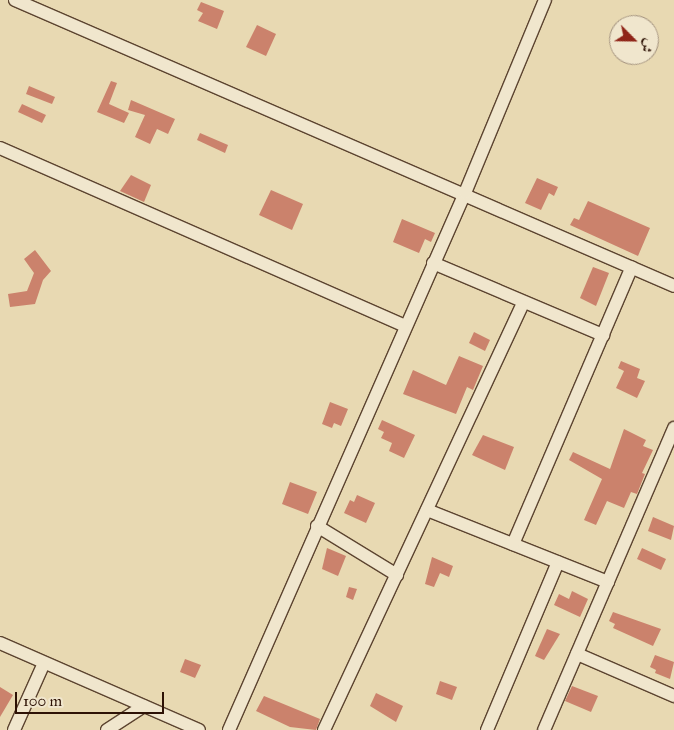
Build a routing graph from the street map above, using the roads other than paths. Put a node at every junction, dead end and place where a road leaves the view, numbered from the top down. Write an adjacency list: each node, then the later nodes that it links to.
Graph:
1 (15, 0): 4 (street)
2 (545, 0): 4 (street)
3 (0, 148): 9 (street)
4 (465, 193): 5 (street); 6 (street)
5 (433, 263): 8 (street); 9 (street)
6 (632, 267): 7 (street); 10 (street)
7 (674, 286)
8 (523, 303): 10 (street); 12 (street)
9 (406, 326): 13 (street)
10 (603, 336): 14 (street)
11 (674, 428): 17 (street)
12 (427, 510): 14 (street); 16 (street)
13 (317, 526): 16 (street); 26 (street)
14 (513, 544): 15 (street)
15 (558, 562): 17 (street); 28 (street)
16 (397, 576): 27 (street)
17 (608, 582): 19 (street)
18 (0, 644): 20 (street)
19 (576, 654): 21 (street); 29 (street)
20 (44, 662): 22 (street); 23 (street)
21 (674, 696)
22 (144, 706): 24 (street); 25 (street)
23 (14, 730)
24 (107, 730)
25 (199, 730)
26 (229, 730)
27 (324, 730)
28 (487, 730)
29 (544, 730)

